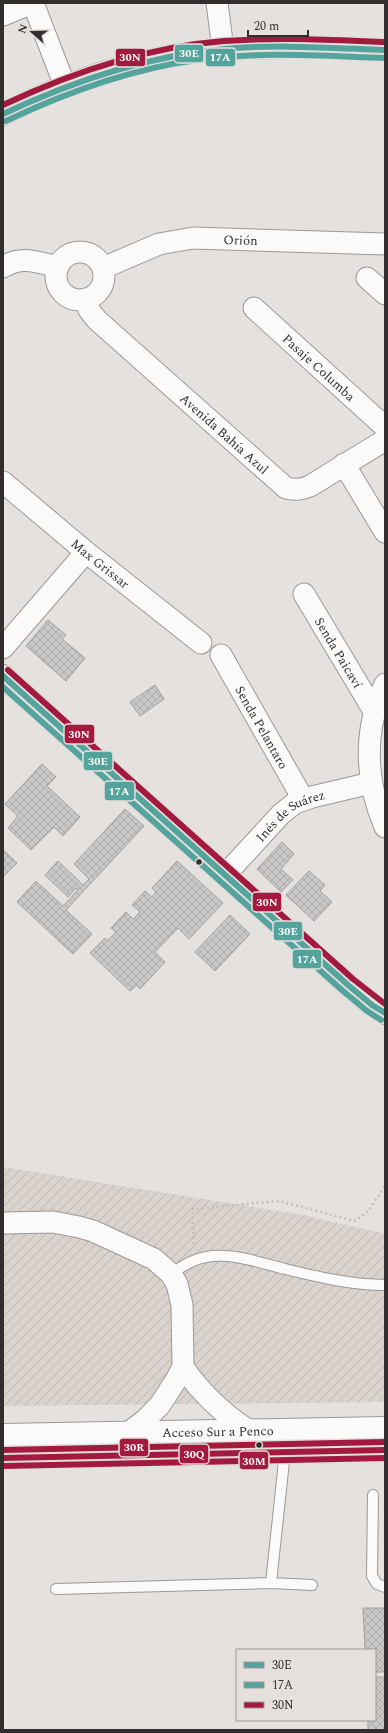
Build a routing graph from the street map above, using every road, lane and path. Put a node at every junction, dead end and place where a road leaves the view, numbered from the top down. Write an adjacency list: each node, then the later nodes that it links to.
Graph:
1 (32, 3): 3 (street); 6 (street)
2 (216, 3): 4 (street)
3 (3, 15)
4 (223, 50): 5 (street); 6 (street)
5 (385, 50)
6 (65, 86): 7 (street)
7 (3, 114)
8 (385, 244): 11 (street, Orión)
9 (3, 267): 10 (street)
10 (58, 267): 11 (street); 14 (street)
11 (103, 268): 14 (street)
12 (366, 278): 13 (street)
13 (385, 294)
14 (86, 299): 18 (street, Avenida Bahía Azul)
15 (254, 308): 16 (street, Pasaje Columba)
16 (385, 427)
17 (385, 440): 18 (street, Avenida Bahía Azul)
18 (344, 464): 20 (street)
19 (3, 482): 21 (street, Max Grissar)
20 (385, 532)
21 (86, 552): 23 (street, Max Grissar); 24 (street)
22 (304, 594): 28 (street, Senda Paicaví)
23 (200, 643)
24 (3, 648)
25 (221, 655): 30 (street, Senda Pelantaro)
26 (3, 676): 32 (street)
27 (385, 684): 28 (street)
28 (374, 711): 29 (street)
29 (371, 783): 30 (street, Inés de Suárez); 31 (street)
30 (303, 799): 32 (street, Inés de Suárez)
31 (385, 827)
32 (225, 875): 33 (street)
33 (385, 1013)
34 (385, 1186): 36 (path)
35 (3, 1223): 37 (street)
36 (194, 1260): 37 (lane); 38 (lane)
37 (171, 1274): 39 (street)
38 (385, 1285)
39 (183, 1367): 41 (street); 42 (street)
40 (385, 1428): 41 (street, Acceso Sur a Penco)
41 (248, 1430): 42 (street, Acceso Sur a Penco)
42 (128, 1432): 43 (street, Acceso Sur a Penco)
43 (3, 1435)
44 (385, 1450): 45 (street, Acceso Sur a Penco)
45 (285, 1452): 46 (street, Acceso Sur a Penco); 48 (lane)
46 (3, 1458)
47 (373, 1495): 50 (lane)
48 (271, 1583): 49 (lane); 51 (lane)
49 (312, 1585)
50 (385, 1587)
51 (56, 1589)

